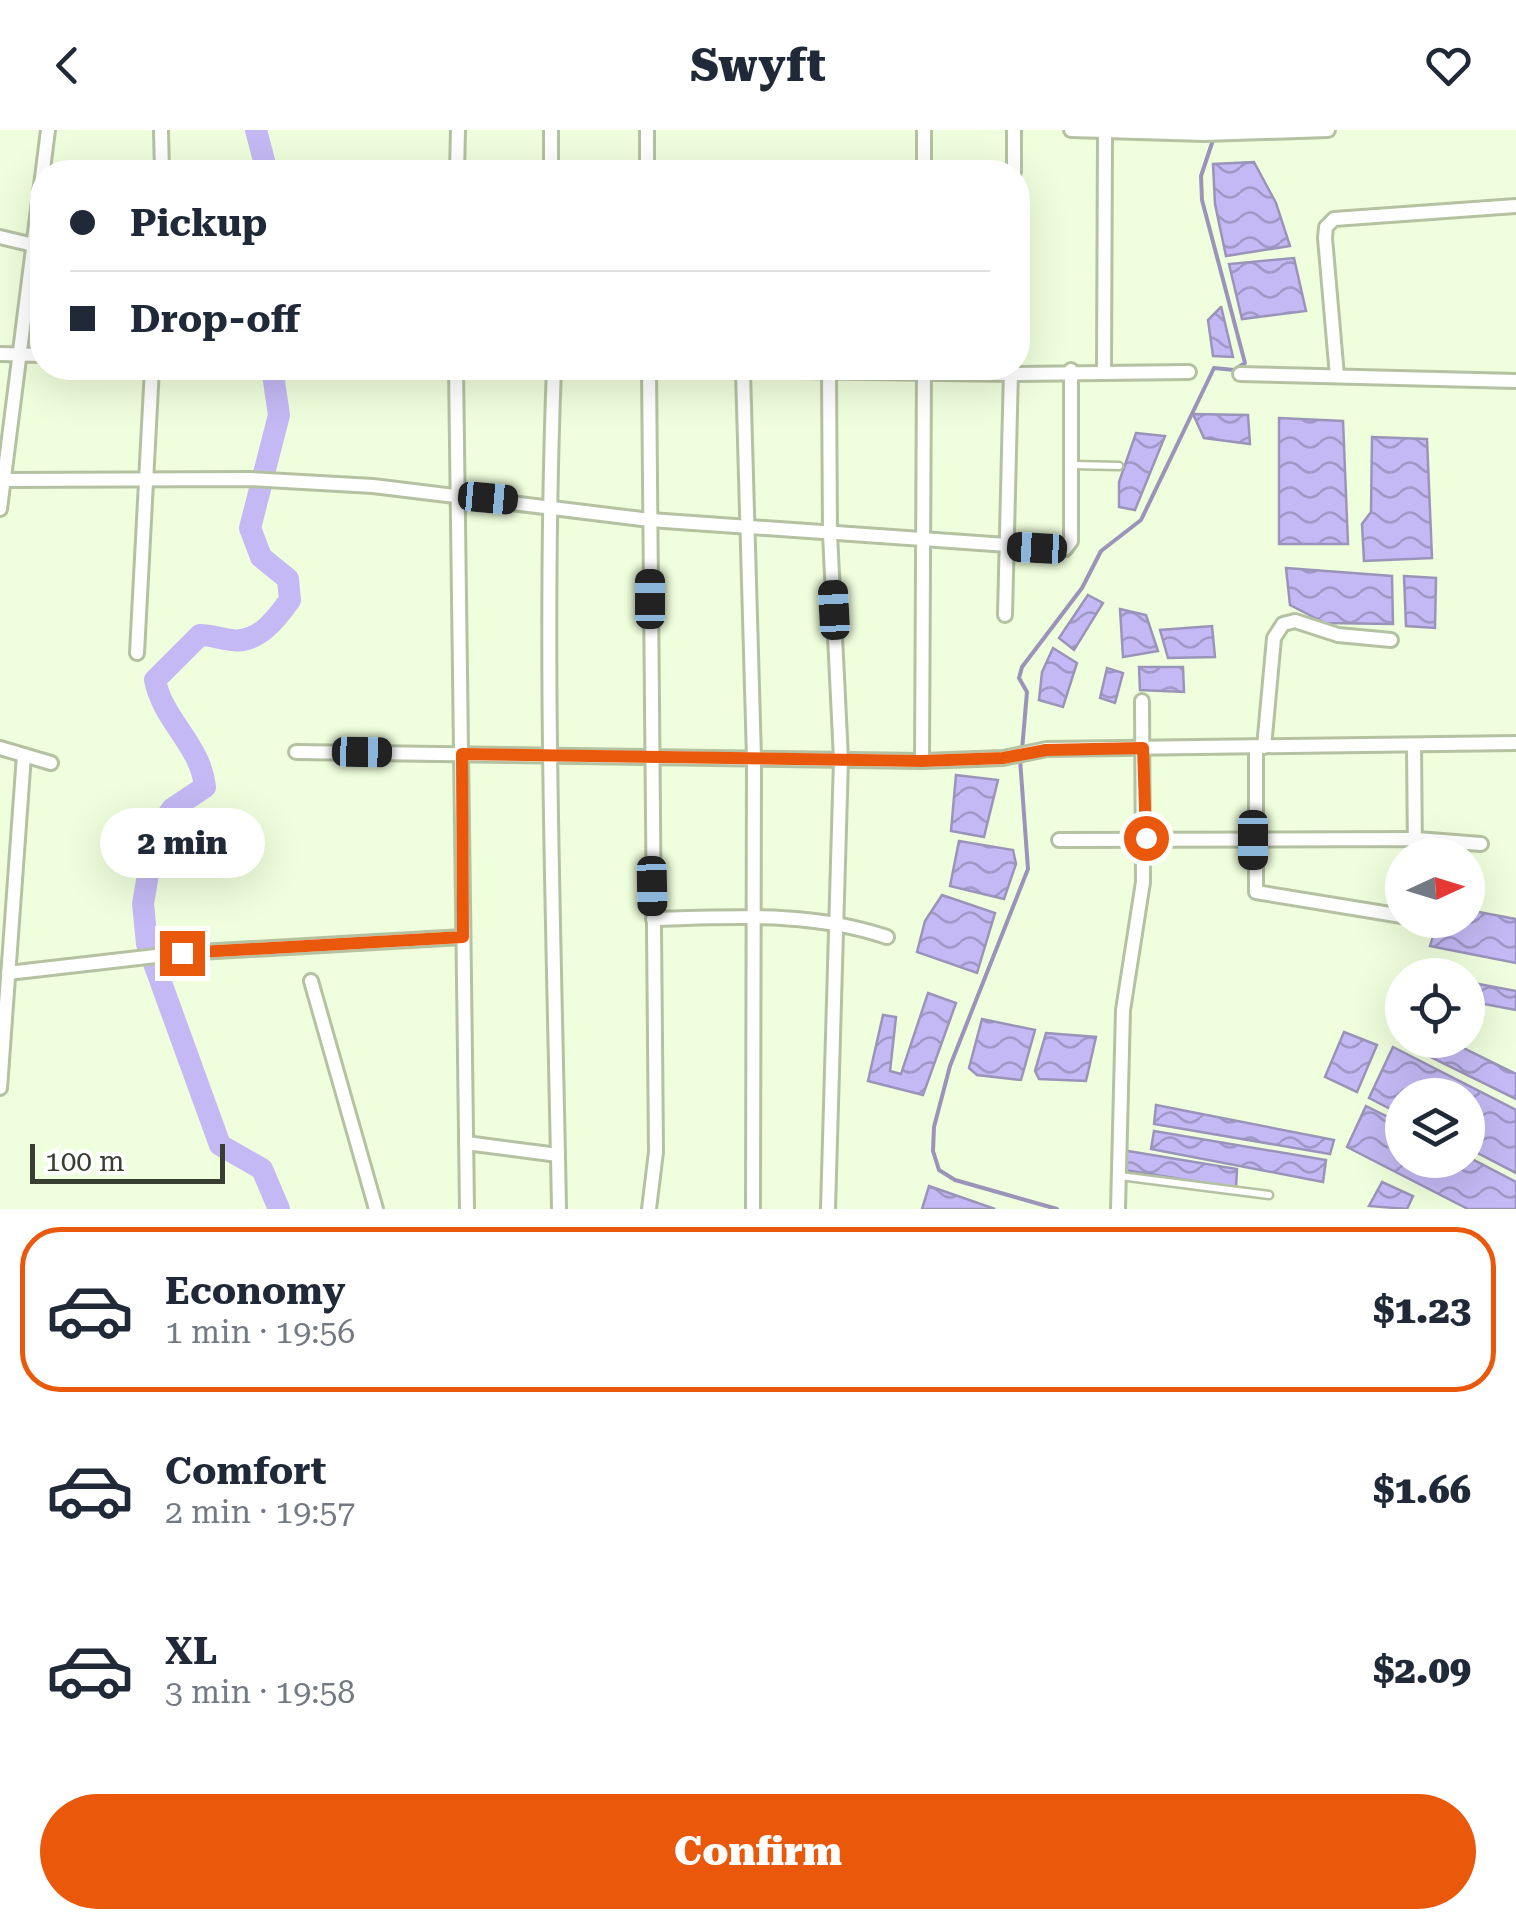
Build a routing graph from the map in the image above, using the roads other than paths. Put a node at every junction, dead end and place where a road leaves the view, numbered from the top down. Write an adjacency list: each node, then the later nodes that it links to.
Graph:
1 (48, 130): 11 (street)
2 (161, 130): 12 (street)
3 (458, 130): 13 (street)
4 (551, 130): 14 (street)
5 (647, 130): 15 (street)
6 (924, 130): 16 (street)
7 (1014, 130): 17 (street)
8 (1070, 130): 10 (street)
9 (1328, 130): 10 (street)
10 (1105, 132): 27 (street)
11 (45, 160)
12 (162, 160)
13 (457, 160)
14 (552, 160)
15 (648, 160)
16 (924, 160)
17 (1014, 160)
18 (1516, 206): 30 (street)
19 (0, 236): 20 (street)
20 (30, 243)
21 (30, 288): 23 (street)
22 (0, 354): 23 (street)
23 (19, 355): 24 (street); 43 (street)
24 (30, 355)
25 (1071, 370): 26 (street); 27 (street); 40 (street)
26 (1030, 371)
27 (1104, 371): 28 (street)
28 (1190, 372)
29 (1240, 374): 30 (street)
30 (1338, 376): 39 (street)
31 (151, 380): 42 (street)
32 (456, 380): 44 (street)
33 (554, 380): 45 (street)
34 (649, 380): 47 (street)
35 (743, 380): 48 (street)
36 (829, 380): 49 (street)
37 (924, 380): 50 (street)
38 (1011, 380): 51 (street)
39 (1516, 381)
40 (1072, 465): 41 (lane); 51 (street)
41 (1119, 466)
42 (147, 478): 43 (street); 44 (street); 54 (street)
43 (2, 480): 46 (street)
44 (457, 496): 45 (street); 62 (street)
45 (549, 504): 47 (street); 64 (street)
46 (0, 509)
47 (650, 520): 48 (street); 65 (street)
48 (748, 528): 49 (street); 66 (street)
49 (830, 534): 50 (street); 67 (street)
50 (922, 542): 51 (street); 68 (street)
51 (1009, 546): 52 (street)
52 (1005, 614)
53 (1391, 640): 60 (street)
54 (137, 654)
55 (1142, 701): 59 (street)
56 (1516, 742): 57 (street)
57 (1414, 745): 60 (street); 71 (street)
58 (0, 748): 63 (street)
59 (1143, 748): 60 (street); 68 (street); 70 (street)
60 (1260, 748): 74 (street)
61 (296, 752): 62 (street)
62 (462, 754): 64 (street); 79 (street)
63 (24, 755): 69 (street); 81 (street)
64 (550, 755): 65 (street); 85 (street)
65 (650, 756): 66 (street); 77 (street)
66 (754, 758): 67 (street); 76 (street)
67 (840, 760): 68 (street); 78 (street)
68 (922, 761)
69 (51, 763)
70 (1146, 838): 73 (street); 74 (street); 86 (street)
71 (1417, 838)
72 (1385, 839): 74 (street)
73 (1059, 840)
74 (1253, 840): 75 (street)
75 (1385, 913)
76 (751, 916): 77 (street); 78 (street); 92 (street)
77 (653, 919): 91 (street)
78 (839, 920): 80 (street); 93 (street)
79 (463, 937): 81 (street); 84 (street)
80 (888, 937)
81 (8, 973): 83 (street)
82 (310, 981): 88 (street)
83 (0, 1088)
84 (466, 1143): 85 (street); 89 (street)
85 (558, 1155): 90 (street)
86 (1119, 1176): 87 (lane); 94 (street)
87 (1269, 1195)
88 (376, 1209)
89 (466, 1209)
90 (559, 1209)
91 (650, 1209)
92 (753, 1209)
93 (828, 1209)
94 (1118, 1209)

